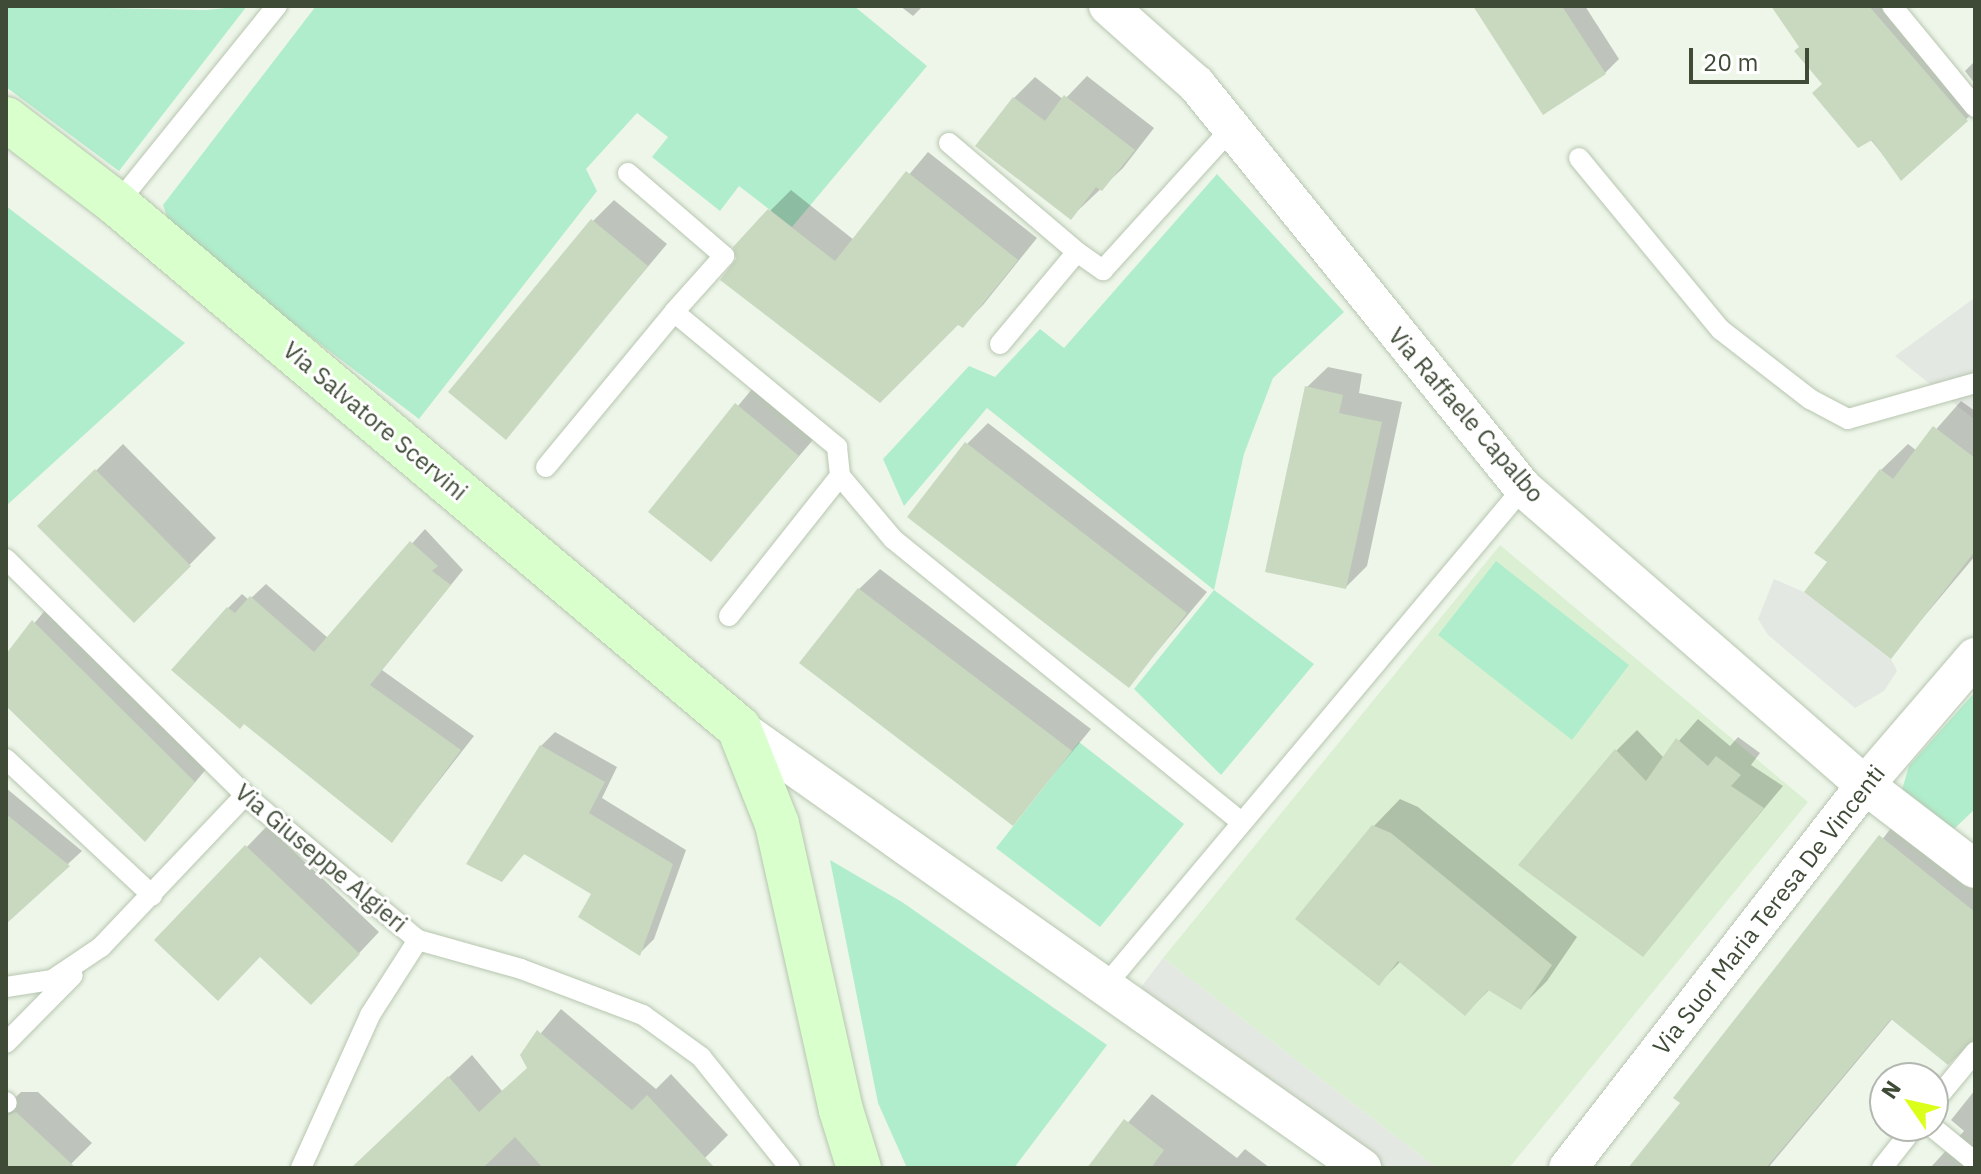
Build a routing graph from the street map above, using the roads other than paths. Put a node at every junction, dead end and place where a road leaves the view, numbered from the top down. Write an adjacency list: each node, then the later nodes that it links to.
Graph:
1 (277, 6): 10 (lane)
2 (1108, 6): 6 (street, Via Raffaele Capalbo)
3 (1892, 6): 4 (lane)
4 (1975, 107)
5 (6, 119): 10 (main road, Via Salvatore Scervini)
6 (1231, 129): 11 (lane); 17 (street, Via Raffaele Capalbo)
7 (949, 143): 11 (lane)
8 (1579, 158): 14 (lane)
9 (628, 173): 12 (lane)
10 (117, 204): 21 (main road, Via Salvatore Scervini)
11 (1077, 252): 13 (lane)
12 (674, 312): 15 (lane); 16 (lane)
13 (1000, 344)
14 (1975, 383)
15 (546, 467)
16 (840, 476): 19 (lane); 25 (lane)
17 (1523, 488): 23 (street, Via Raffaele Capalbo); 25 (lane)
18 (6, 559): 24 (lane, Via Giuseppe Algieri)
19 (729, 616)
20 (1975, 657): 23 (street, Via Suor Maria Teresa De Vincenti)
21 (739, 728): 30 (street); 40 (main road)
22 (6, 759): 27 (lane)
23 (1865, 785): 26 (street, Via Raffaele Capalbo); 42 (street, Via Suor Maria Teresa De Vincenti)
24 (245, 795): 27 (lane); 28 (lane, Via Giuseppe Algieri)
25 (1240, 821): 30 (lane)
26 (1975, 869)
27 (152, 895): 29 (lane)
28 (418, 940): 38 (lane); 39 (lane, Via Giuseppe Algieri)
29 (101, 947): 31 (lane); 32 (lane)
30 (1106, 985): 41 (street)
31 (6, 987)
32 (6, 1043)
33 (1975, 1052): 34 (lane)
34 (1949, 1084)
35 (1949, 1141): 37 (lane)
36 (1902, 1142): 43 (lane)
37 (1975, 1162)
38 (301, 1168)
39 (790, 1168)
40 (859, 1168)
41 (1362, 1168)
42 (1568, 1168)
43 (1882, 1168)

